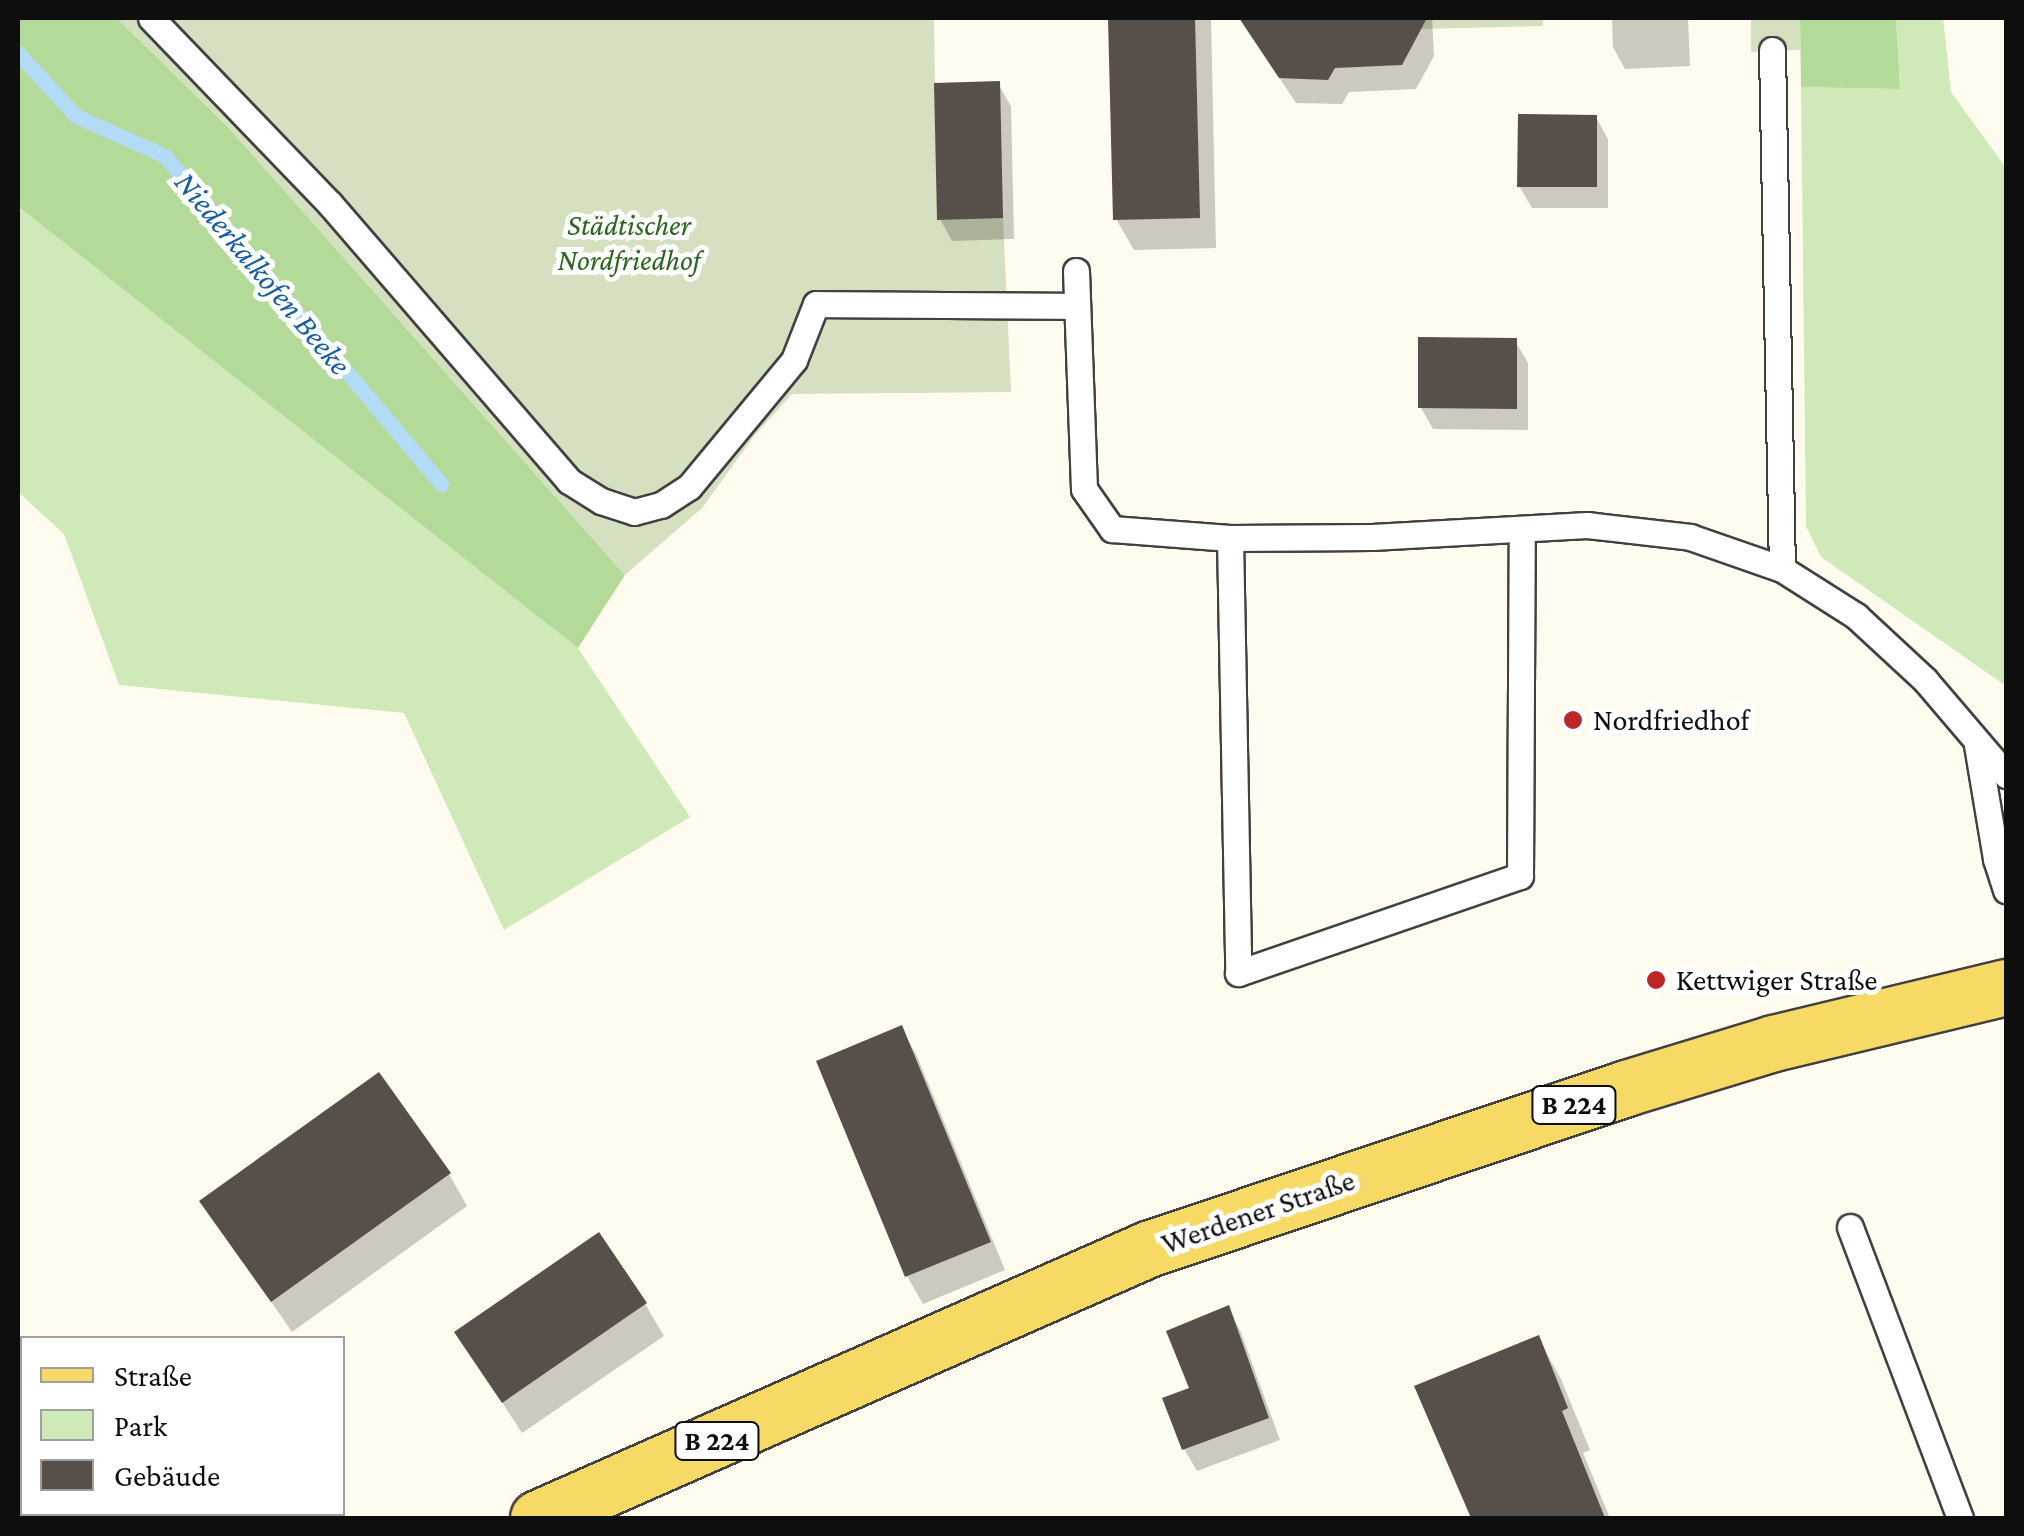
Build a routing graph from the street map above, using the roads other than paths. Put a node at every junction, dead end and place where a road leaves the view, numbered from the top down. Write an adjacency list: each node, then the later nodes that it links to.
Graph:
1 (151, 18): 4 (lane)
2 (1772, 50): 7 (lane)
3 (1076, 272): 4 (lane)
4 (1077, 306): 6 (lane)
5 (1522, 529): 6 (lane); 6 (lane); 7 (lane)
6 (1230, 538)
7 (1782, 569): 8 (lane)
8 (1978, 745): 9 (lane); 10 (lane)
9 (2006, 776)
10 (2006, 890)
11 (2006, 987): 13 (main road, Werdener Straße / B 224)
12 (1850, 1227): 14 (lane)
13 (538, 1518)
14 (1960, 1518)

